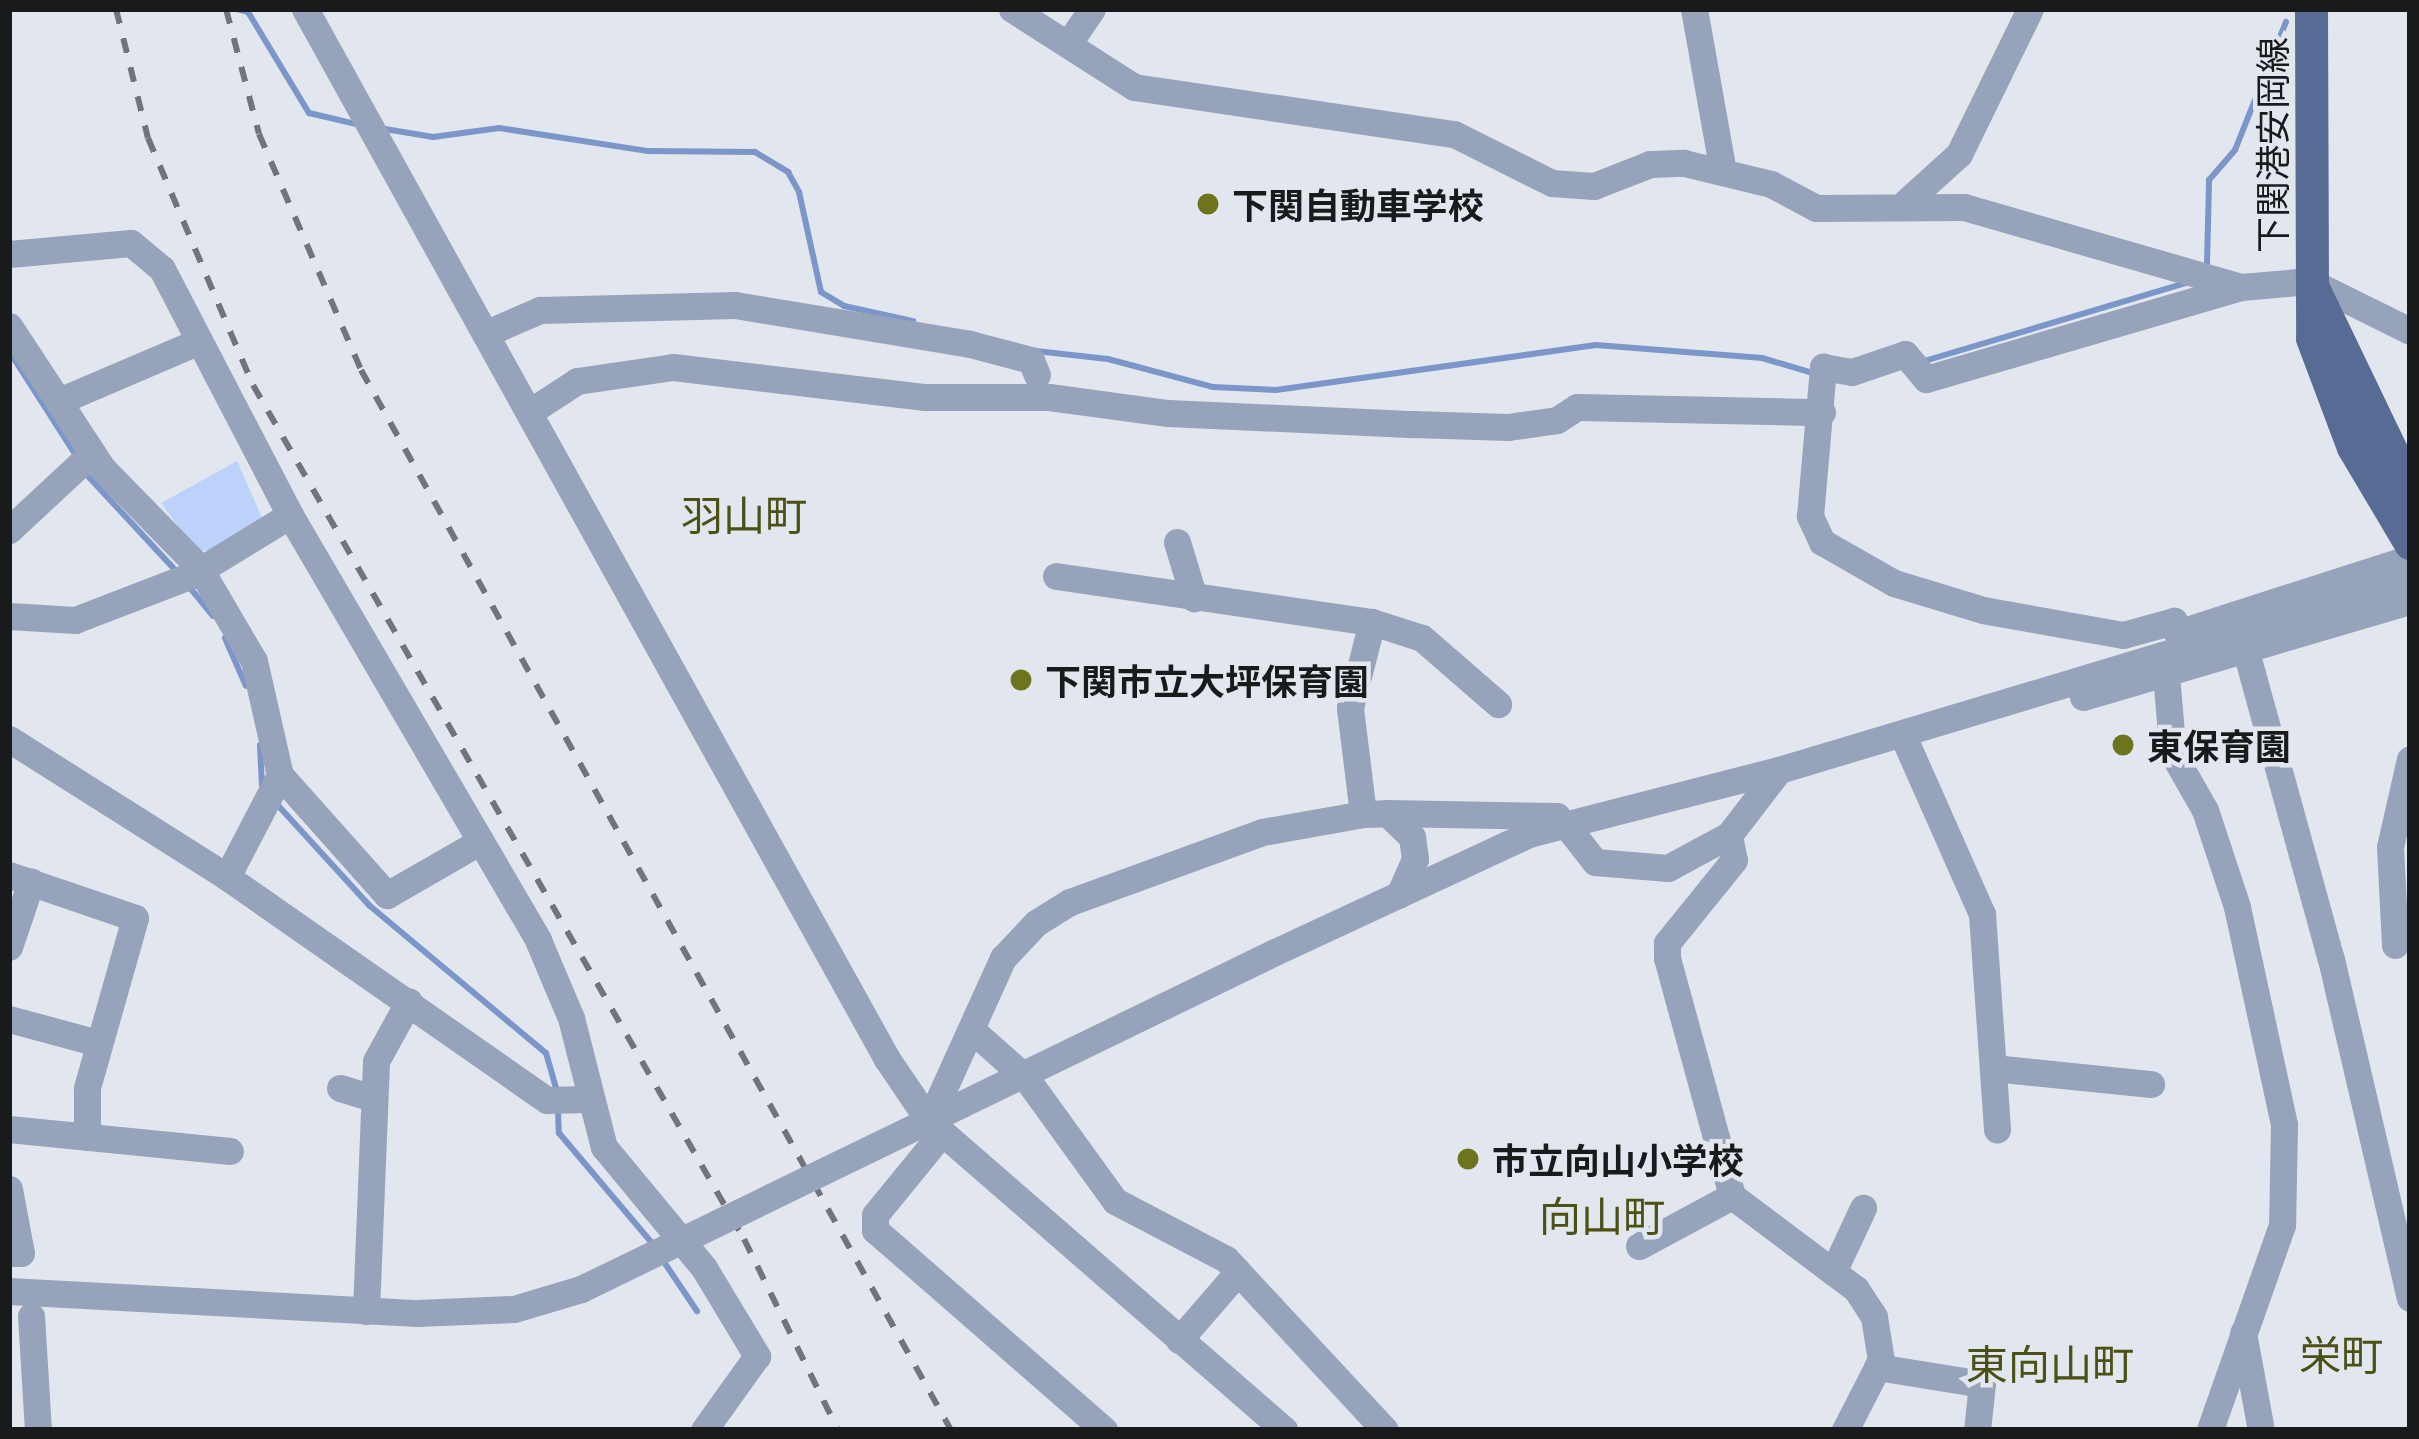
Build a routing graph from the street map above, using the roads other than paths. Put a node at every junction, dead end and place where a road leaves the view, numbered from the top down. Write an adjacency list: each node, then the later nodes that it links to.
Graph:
1 (305, 9): 15 (street)
2 (1092, 9): 7 (street)
3 (1694, 9): 8 (street)
4 (2030, 9): 9 (street)
5 (2311, 9): 11 (main road, 下関港安岡線)
6 (1014, 10): 7 (street)
7 (1068, 44): 8 (street)
8 (1723, 170): 9 (street)
9 (1906, 202): 12 (street)
10 (9, 254): 16 (street)
11 (2309, 281): 12 (street); 14 (street); 22 (main road, 下関港安岡線); 26 (main road, 下関港安岡線)
12 (2241, 287): 18 (street)
13 (9, 326): 19 (street)
14 (2410, 331)
15 (488, 333): 17 (street); 20 (street)
16 (197, 342): 19 (street); 23 (street)
17 (1037, 375)
18 (1821, 388): 20 (street); 35 (street)
19 (59, 401): 21 (street)
20 (531, 411): 64 (street)
21 (84, 461): 24 (street); 28 (street)
22 (2410, 490)
23 (290, 515): 28 (street); 49 (street)
24 (9, 530)
25 (1177, 542): 31 (street)
26 (2410, 543)
27 (2410, 557): 35 (street)
28 (188, 576): 33 (street); 44 (street)
29 (1056, 576): 31 (street)
30 (2410, 577): 41 (street, bridge)
31 (1194, 598): 34 (street)
32 (2410, 601): 36 (street)
33 (9, 616)
34 (1372, 622): 38 (street); 45 (street)
35 (2178, 633): 41 (street)
36 (2247, 655): 37 (street); 79 (street)
37 (2166, 676): 39 (street); 82 (street)
38 (1498, 704)
39 (1904, 738): 41 (street); 59 (street)
40 (9, 740): 50 (street)
41 (1839, 750): 43 (street)
42 (2410, 759): 53 (street)
43 (1779, 770): 46 (street); 48 (street)
44 (273, 790): 49 (street); 50 (street)
45 (1375, 813): 46 (street); 52 (street); 57 (street)
46 (1599, 816): 47 (street)
47 (1566, 825): 48 (street); 52 (street)
48 (1729, 835): 72 (street)
49 (481, 841): 63 (street)
50 (227, 877): 55 (street)
51 (20, 878): 54 (street); 58 (street)
52 (1399, 895): 80 (street, bridge)
53 (2395, 946)
54 (9, 947)
55 (409, 1001): 62 (street); 63 (street)
56 (9, 1019): 58 (street)
57 (973, 1031): 64 (street); 77 (street)
58 (98, 1043): 67 (street)
59 (1993, 1068): 60 (street); 66 (street)
60 (2151, 1084)
61 (340, 1088): 62 (street)
62 (373, 1098): 80 (street)
63 (568, 1099): 86 (street)
64 (935, 1127): 83 (street); 87 (street)
65 (9, 1129): 67 (street)
66 (1996, 1129)
67 (87, 1137): 69 (street)
68 (9, 1144): 70 (street)
69 (231, 1152)
70 (117, 1156)
71 (9, 1189): 75 (street)
72 (1732, 1196): 74 (street); 76 (street)
73 (1863, 1208): 76 (street)
74 (1639, 1246)
75 (9, 1253)
76 (1833, 1271): 84 (street)
77 (1238, 1272): 83 (street); 89 (street)
78 (9, 1291): 80 (street)
79 (2410, 1298)
80 (366, 1310)
81 (31, 1316): 85 (street)
82 (2243, 1333): 92 (street); 93 (street)
83 (1179, 1340): 88 (street)
84 (1877, 1366): 90 (street); 91 (street)
85 (38, 1430)
86 (704, 1430)
87 (1104, 1430)
88 (1284, 1430)
89 (1385, 1430)
90 (1845, 1430)
91 (1977, 1430)
92 (2210, 1430)
93 (2261, 1430)

